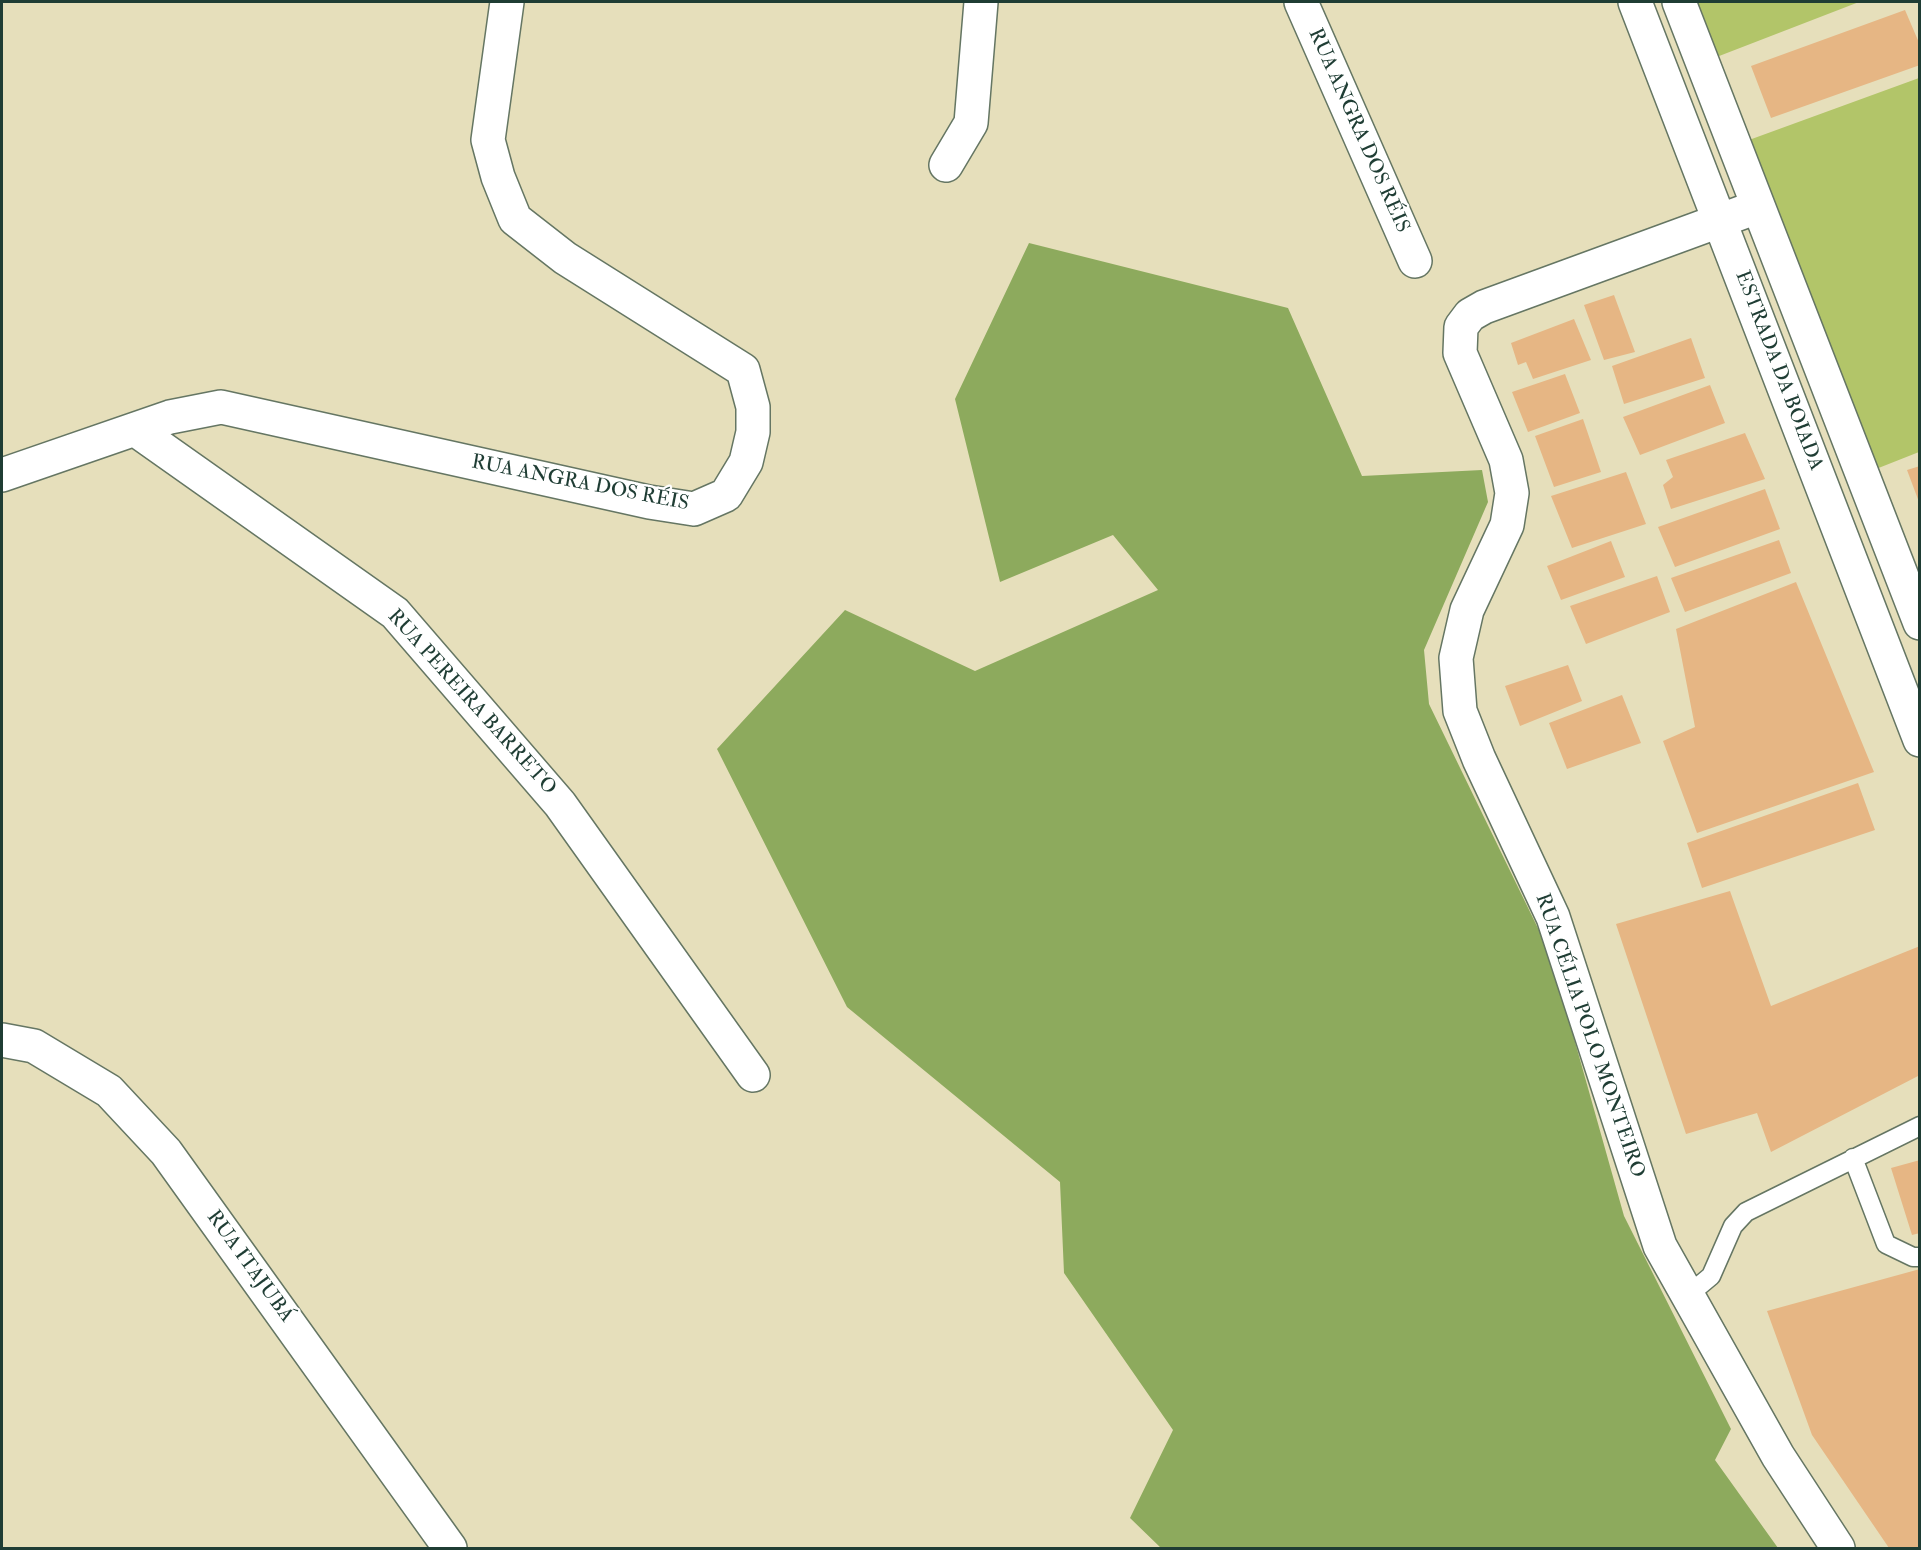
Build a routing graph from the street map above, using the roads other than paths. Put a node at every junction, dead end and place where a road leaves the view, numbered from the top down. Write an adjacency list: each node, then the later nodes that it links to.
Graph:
1 (507, 2): 10 (street, RUA ANGRA DOS RÉIS)
2 (981, 2): 6 (street)
3 (1301, 2): 9 (street, RUA ANGRA DOS RÉIS)
4 (1635, 2): 8 (street, ESTRADA DA BOIADA)
5 (1679, 2): 7 (street, ESTRADA DA BOIADA)
6 (946, 165)
7 (1757, 207): 8 (street, RUA CÉLIA POLO MONTEIRO); 12 (street, ESTRADA DA BOIADA)
8 (1720, 222): 13 (street, ESTRADA DA BOIADA); 19 (street, RUA CÉLIA POLO MONTEIRO)
9 (1415, 261)
10 (136, 430): 11 (street); 15 (street, RUA PEREIRA BARRETO)
11 (2, 475)
12 (1920, 623)
13 (1920, 740)
14 (2, 1040): 20 (street, RUA ITAJUBÁ)
15 (753, 1075)
16 (1920, 1126): 17 (lane)
17 (1853, 1158): 18 (lane); 19 (lane)
18 (1920, 1257)
19 (1687, 1296): 21 (street, RUA CÉLIA POLO MONTEIRO)
20 (450, 1548)
21 (1838, 1548)

